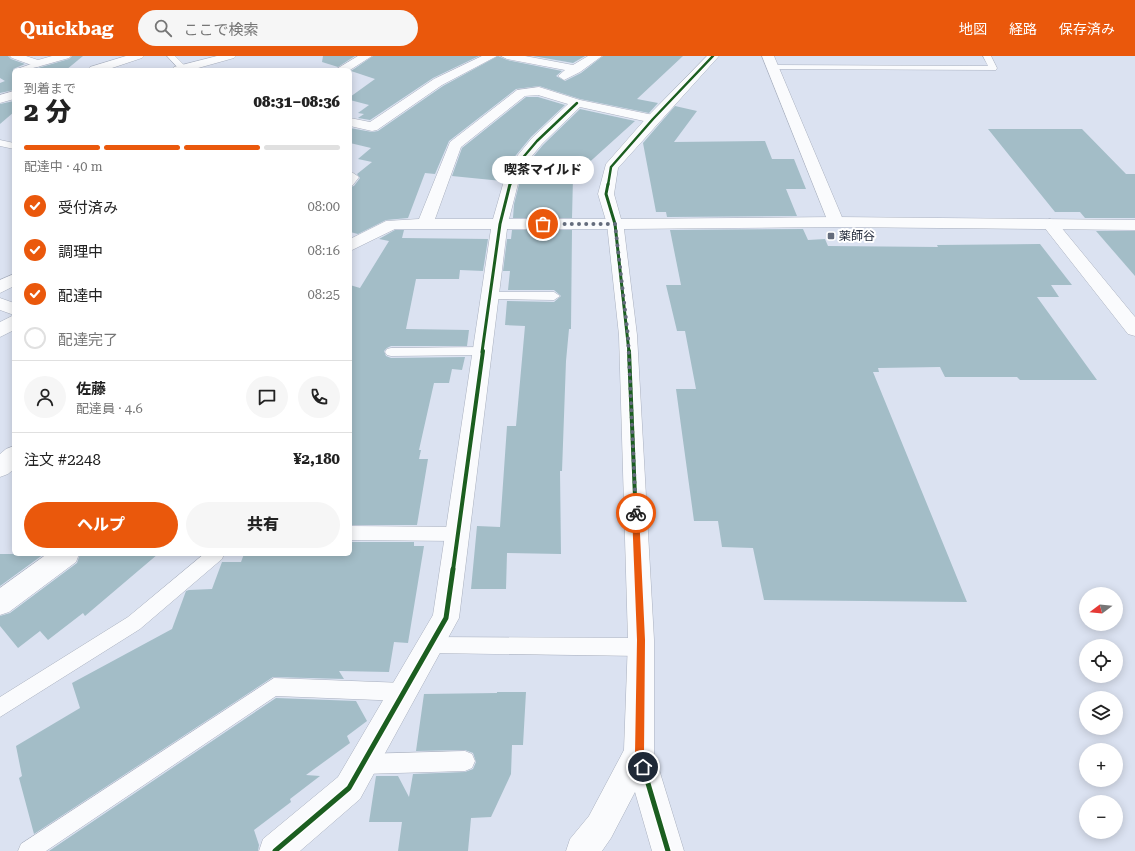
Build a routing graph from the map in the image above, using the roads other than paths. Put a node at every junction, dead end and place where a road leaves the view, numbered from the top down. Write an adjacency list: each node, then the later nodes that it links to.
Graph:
1 (16, 56): 13 (street)
2 (65, 56): 13 (street)
3 (138, 56): 15 (street)
4 (171, 56): 16 (lane)
5 (230, 56): 17 (street)
6 (366, 56): 18 (street)
7 (491, 56): 27 (street)
8 (507, 56): 19 (street)
9 (596, 56): 19 (street)
10 (713, 56): 26 (street)
11 (987, 56): 12 (lane)
12 (771, 61): 30 (street)
13 (37, 64): 14 (lane)
14 (24, 68)
15 (100, 68)
16 (179, 68)
17 (184, 68)
18 (345, 68)
19 (576, 69): 20 (street)
20 (539, 91): 23 (street); 31 (street)
21 (12, 96): 22 (street)
22 (0, 100)
23 (578, 103): 26 (street); 32 (street)
24 (0, 106): 25 (street)
25 (12, 107)
26 (652, 119): 33 (street)
27 (352, 122)
28 (0, 143): 29 (lane)
29 (12, 146)
30 (836, 222): 33 (street); 34 (street)
31 (425, 224): 32 (street); 36 (street)
32 (500, 224): 33 (street); 41 (street)
33 (615, 224): 58 (street)
34 (1050, 224): 35 (street); 46 (street)
35 (1135, 225)
36 (368, 237): 37 (street); 38 (street)
37 (352, 245)
38 (352, 259)
39 (12, 280): 40 (street)
40 (0, 287)
41 (490, 296): 42 (lane); 48 (street)
42 (554, 296)
43 (0, 304): 44 (street)
44 (12, 308)
45 (12, 322): 47 (street)
46 (1135, 330)
47 (0, 331)
48 (483, 350): 49 (lane); 53 (street)
49 (391, 352)
50 (12, 457): 51 (street)
51 (0, 468)
52 (352, 533): 53 (lane)
53 (458, 534): 57 (street)
54 (64, 556): 56 (street)
55 (214, 556): 60 (lane)
56 (0, 603)
57 (431, 645): 58 (lane); 59 (street)
58 (641, 647): 61 (street)
59 (404, 692): 63 (street); 64 (lane)
60 (0, 708)
61 (639, 753): 66 (street); 67 (street)
62 (465, 761): 63 (lane)
63 (363, 764): 65 (street)
64 (28, 851)
65 (275, 851)
66 (582, 851)
67 (668, 851)

